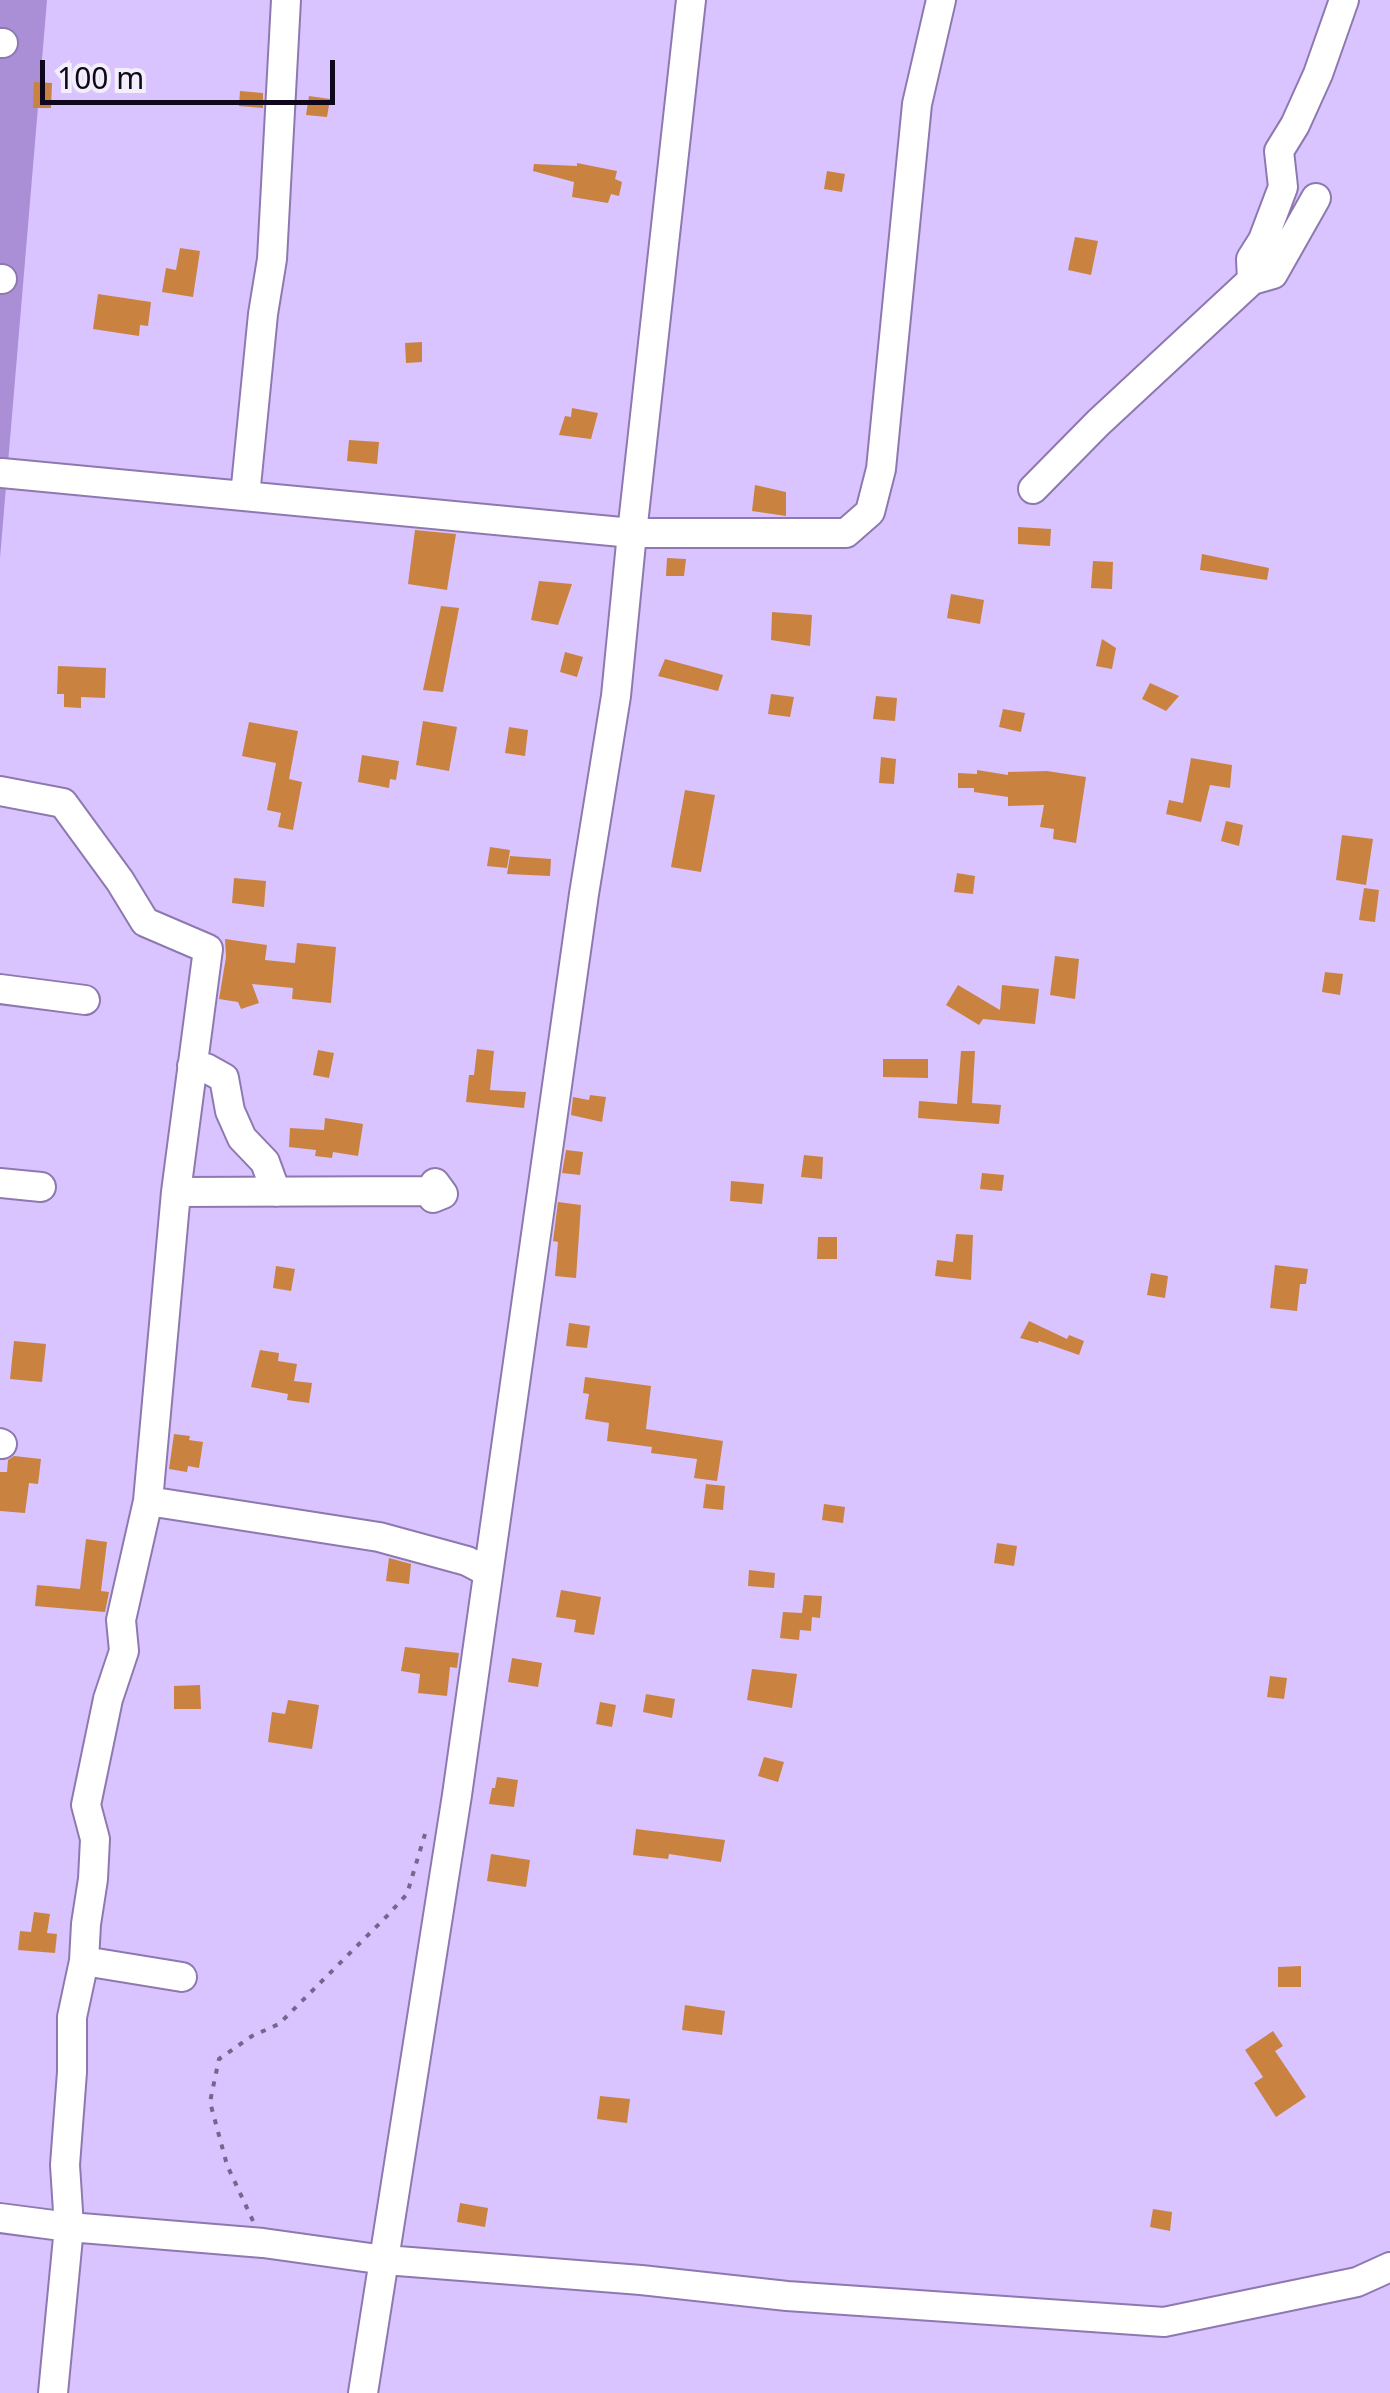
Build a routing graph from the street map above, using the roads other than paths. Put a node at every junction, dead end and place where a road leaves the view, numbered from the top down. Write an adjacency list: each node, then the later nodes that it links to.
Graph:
1 (286, 0): 9 (street)
2 (691, 0): 10 (street)
3 (942, 0): 10 (street)
4 (1344, 0): 6 (street)
5 (1316, 198): 6 (street)
6 (1252, 280): 8 (street)
7 (2, 472): 9 (street)
8 (1033, 489)
9 (245, 496): 10 (street)
10 (632, 533): 21 (street)
11 (0, 791): 14 (street)
12 (0, 989): 13 (street)
13 (86, 1000)
14 (192, 1066): 18 (street); 19 (street)
15 (0, 1183): 16 (street)
16 (41, 1187)
17 (430, 1191): 19 (street)
18 (176, 1192): 19 (street); 20 (street)
19 (276, 1192)
20 (148, 1501): 21 (street); 22 (street)
21 (488, 1572): 26 (street)
22 (84, 1961): 23 (street); 25 (street)
23 (182, 1977)
24 (0, 2218): 25 (street)
25 (69, 2227): 26 (street); 28 (street)
26 (384, 2260): 27 (street); 29 (street)
27 (1390, 2267)
28 (52, 2393)
29 (362, 2393)

